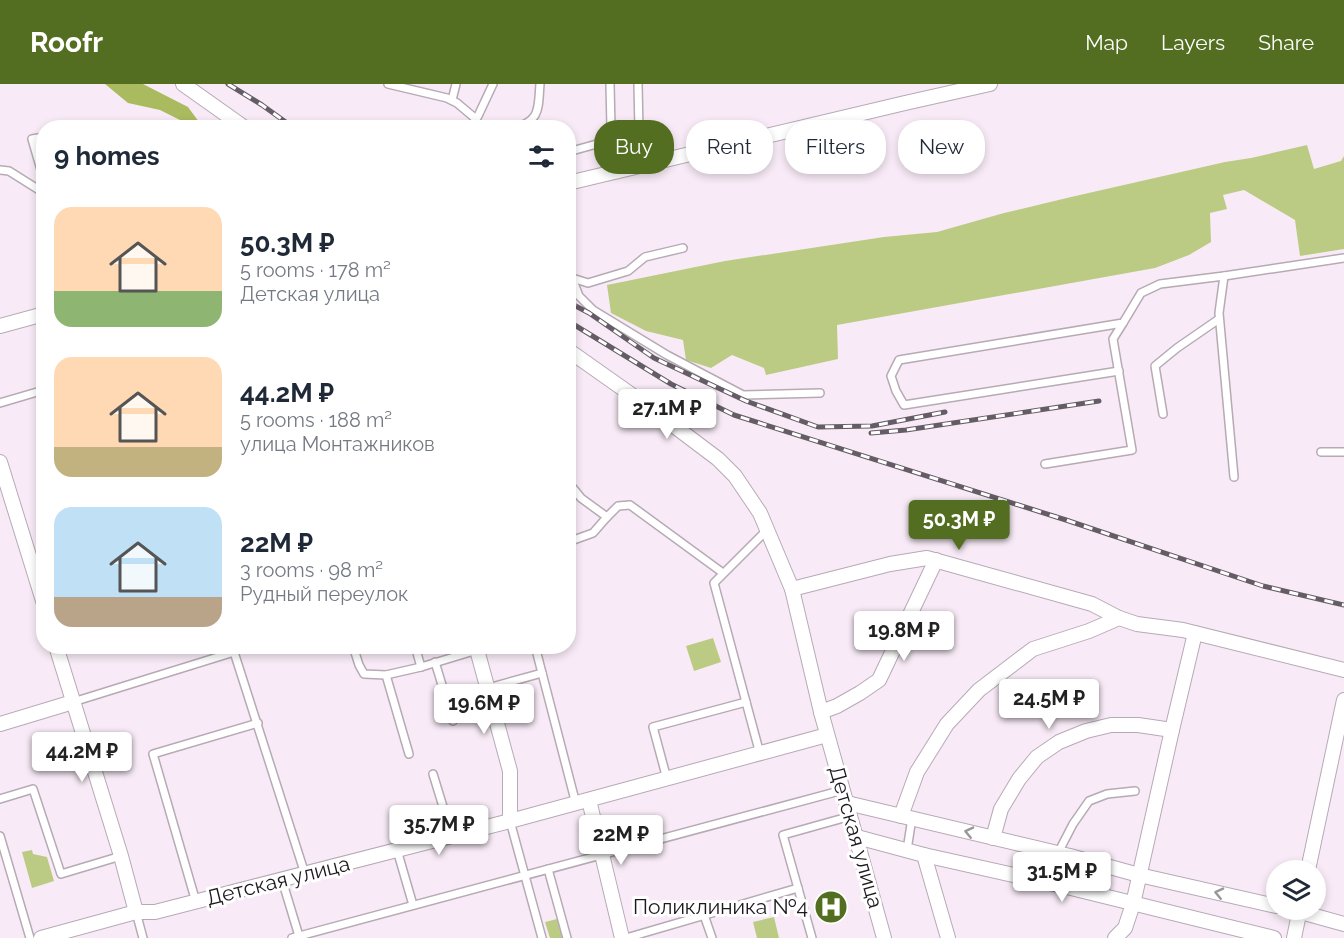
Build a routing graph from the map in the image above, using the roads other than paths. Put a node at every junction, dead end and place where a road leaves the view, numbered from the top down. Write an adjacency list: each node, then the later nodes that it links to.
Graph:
1 (183, 84): 10 (street)
2 (388, 84): 9 (lane)
3 (456, 84): 9 (lane)
4 (493, 84): 12 (lane)
5 (540, 84): 13 (lane)
6 (610, 84): 14 (lane)
7 (638, 84): 15 (lane)
8 (990, 84): 20 (street)
9 (452, 100): 11 (lane)
10 (234, 120)
11 (469, 120)
12 (474, 120)
13 (532, 120)
14 (611, 120)
15 (639, 120)
16 (36, 138): 19 (lane)
17 (594, 145): 18 (lane)
18 (576, 150)
19 (36, 153)
20 (674, 158)
21 (0, 170): 24 (lane)
22 (606, 174): 23 (street)
23 (576, 181)
24 (36, 188)
25 (683, 248): 28 (lane)
26 (1344, 258): 27 (lane)
27 (1224, 276): 31 (lane); 32 (lane)
28 (576, 278)
29 (576, 289): 37 (lane)
30 (36, 316): 33 (street)
31 (1219, 319): 39 (lane); 44 (lane)
32 (1123, 323): 35 (lane); 35 (lane)
33 (0, 324)
34 (576, 356): 47 (street, Детская улица)
35 (1119, 371): 43 (lane)
36 (36, 392): 38 (lane)
37 (820, 393)
38 (0, 403)
39 (1163, 414)
40 (1321, 452): 41 (lane)
41 (1344, 452)
42 (0, 462): 51 (street)
43 (1045, 464)
44 (1234, 477)
45 (576, 492): 46 (lane)
46 (607, 517): 48 (lane); 50 (lane)
47 (768, 529): 50 (lane); 52 (street, Детская улица)
48 (576, 539)
49 (936, 560): 52 (street); 53 (street); 72 (street)
50 (723, 573): 71 (lane)
51 (36, 578)
52 (792, 589): 72 (street, Детская улица)
53 (1119, 618): 54 (street); 86 (street)
54 (1196, 633): 65 (street); 76 (street)
55 (58, 654): 70 (street)
56 (218, 654): 70 (lane)
57 (235, 654): 75 (lane)
58 (356, 654): 67 (lane)
59 (417, 654): 64 (lane)
60 (459, 654): 63 (lane)
61 (479, 654): 68 (street)
62 (537, 654): 66 (lane)
63 (435, 662): 64 (lane); 73 (lane)
64 (421, 667): 67 (lane)
65 (1344, 670)
66 (542, 673): 68 (lane); 84 (lane)
67 (386, 675): 78 (lane)
68 (488, 688): 87 (street)
69 (1344, 700): 98 (street)
70 (73, 702): 74 (street); 97 (street)
71 (746, 702): 79 (lane); 81 (lane)
72 (821, 712): 77 (street, Детская улица)
73 (453, 721)
74 (0, 723)
75 (258, 723): 100 (lane); 106 (lane)
76 (1172, 730): 91 (street); 102 (street)
77 (827, 735): 79 (street, Детская улица); 85 (street, Детская улица)
78 (409, 754)
79 (760, 754): 81 (street, Детская улица)
80 (433, 774): 89 (lane)
81 (667, 779): 84 (street, Детская улица)
82 (1136, 791): 96 (lane)
83 (0, 799): 97 (lane)
84 (582, 802): 87 (street, Детская улица); 94 (street)
85 (847, 803): 86 (street); 90 (street, Детская улица); 94 (lane); 105 (lane)
86 (906, 817): 91 (street, one-way to 86); 93 (lane)
87 (510, 821): 89 (street, Детская улица); 101 (lane)
88 (0, 836): 116 (lane)
89 (452, 836): 92 (street, Детская улица)
90 (857, 837): 93 (street); 124 (street, Детская улица)
91 (993, 838): 96 (street)
92 (397, 850): 100 (street, Детская улица); 109 (lane)
93 (907, 850): 95 (street)
94 (602, 855): 99 (lane); 121 (street)
95 (924, 855): 104 (street); 125 (street)
96 (1064, 855): 102 (street); 104 (lane)
97 (121, 856): 110 (street)
98 (1310, 860)
99 (548, 869): 101 (lane); 120 (lane)
100 (305, 874): 103 (street, Детская улица)
101 (525, 875): 109 (lane); 119 (lane)
102 (1139, 875): 107 (street); 108 (street, one-way to 102)
103 (282, 880): 106 (street, Детская улица); 115 (lane)
104 (1062, 886): 107 (street)
105 (798, 888): 111 (lane); 123 (lane)
106 (196, 902): 110 (street, Детская улица)
107 (1133, 904): 126 (street); 127 (street)
108 (1266, 904)
109 (413, 905): 115 (lane)
110 (136, 912): 117 (street, Детская улица); 118 (lane)
111 (704, 915): 121 (lane); 122 (lane)
112 (1326, 919): 114 (street)
113 (1295, 920): 128 (street)
114 (1344, 924)
115 (296, 937)
116 (30, 938)
117 (41, 938)
118 (143, 938)
119 (542, 938)
120 (567, 938)
121 (624, 938)
122 (712, 938)
123 (812, 938)
124 (884, 938)
125 (948, 938)
126 (1116, 938)
127 (1275, 938)
128 (1294, 938)

